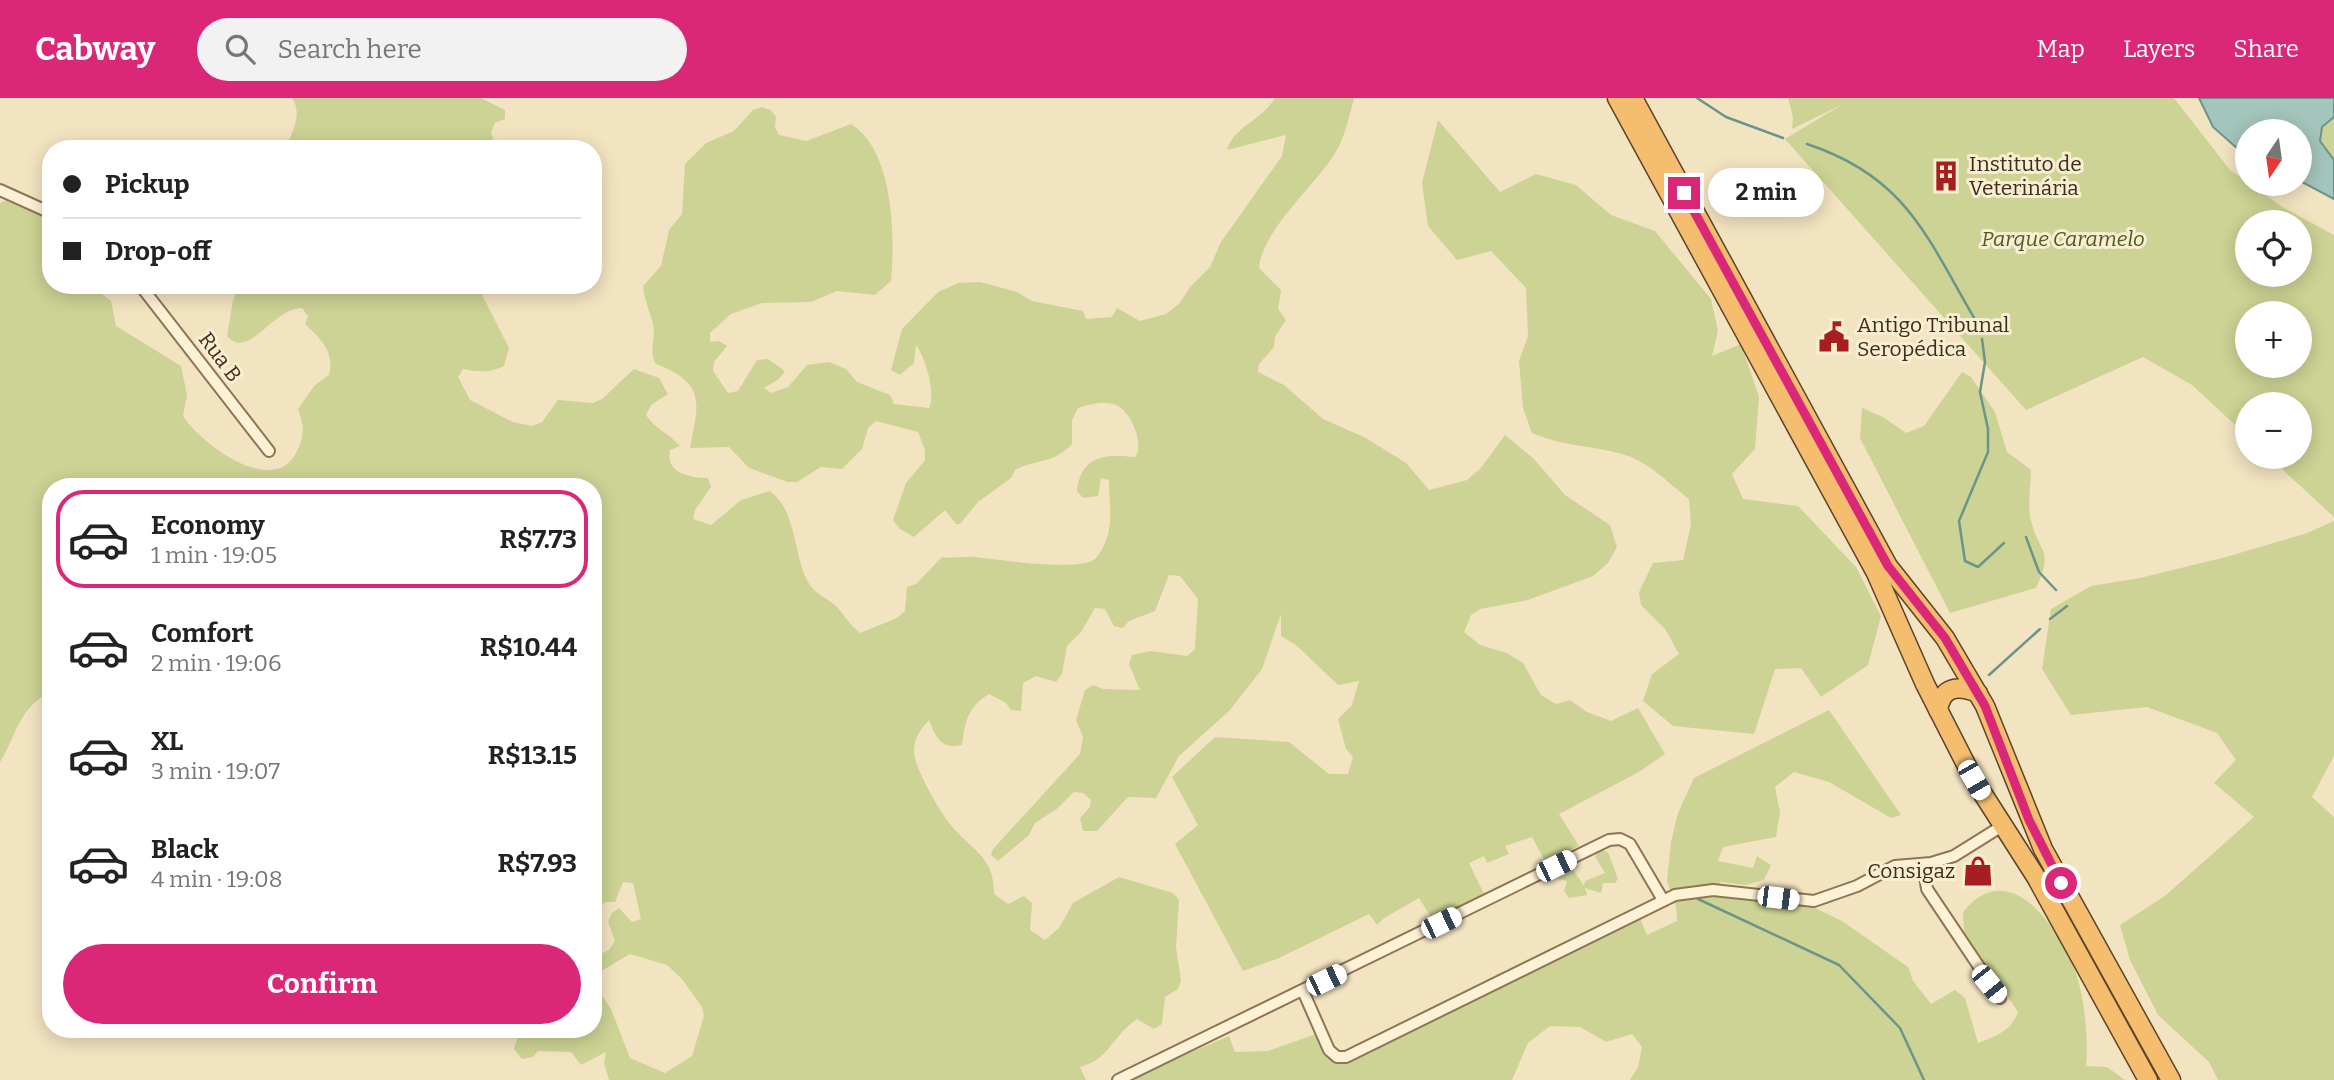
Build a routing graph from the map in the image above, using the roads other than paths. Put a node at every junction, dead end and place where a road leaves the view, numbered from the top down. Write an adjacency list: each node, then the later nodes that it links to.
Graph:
1 (1617, 98): 8 (highway)
2 (1633, 98): 7 (highway)
3 (0, 190): 4 (street)
4 (42, 209)
5 (147, 294): 6 (street, Rua B)
6 (268, 452)
7 (1978, 693): 8 (highway); 16 (highway)
8 (1938, 710): 9 (highway)
9 (2002, 826): 10 (street); 15 (highway)
10 (1923, 864): 11 (street); 13 (street)
11 (1663, 900): 12 (street); 12 (street)
12 (1303, 991): 14 (street)
13 (2000, 998)
14 (1118, 1080)
15 (2148, 1080)
16 (2171, 1080)

